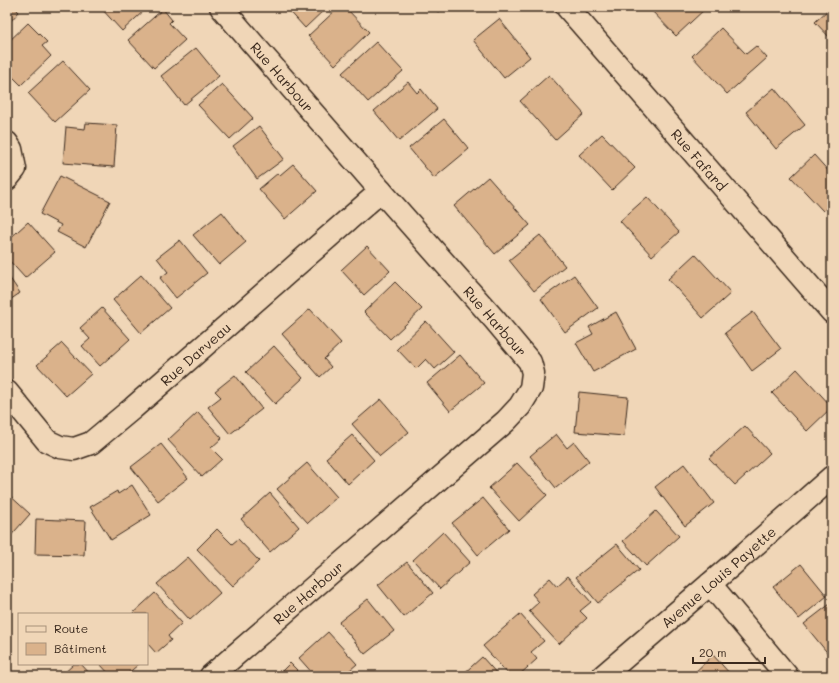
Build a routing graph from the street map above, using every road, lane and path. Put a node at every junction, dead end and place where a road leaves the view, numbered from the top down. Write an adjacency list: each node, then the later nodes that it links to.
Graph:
1 (221, 7): 5 (street, Rue Harbour)
2 (567, 7): 6 (street, Rue Fafard)
3 (7, 143): 4 (street)
4 (7, 180)
5 (381, 192): 7 (street, Rue Darveau); 10 (street, Rue Harbour)
6 (832, 312)
7 (7, 392)
8 (832, 476): 9 (street, Avenue Louis Payette)
9 (710, 584): 11 (street, Avenue Louis Payette); 12 (street)
10 (211, 676)
11 (603, 676)
12 (787, 676)

